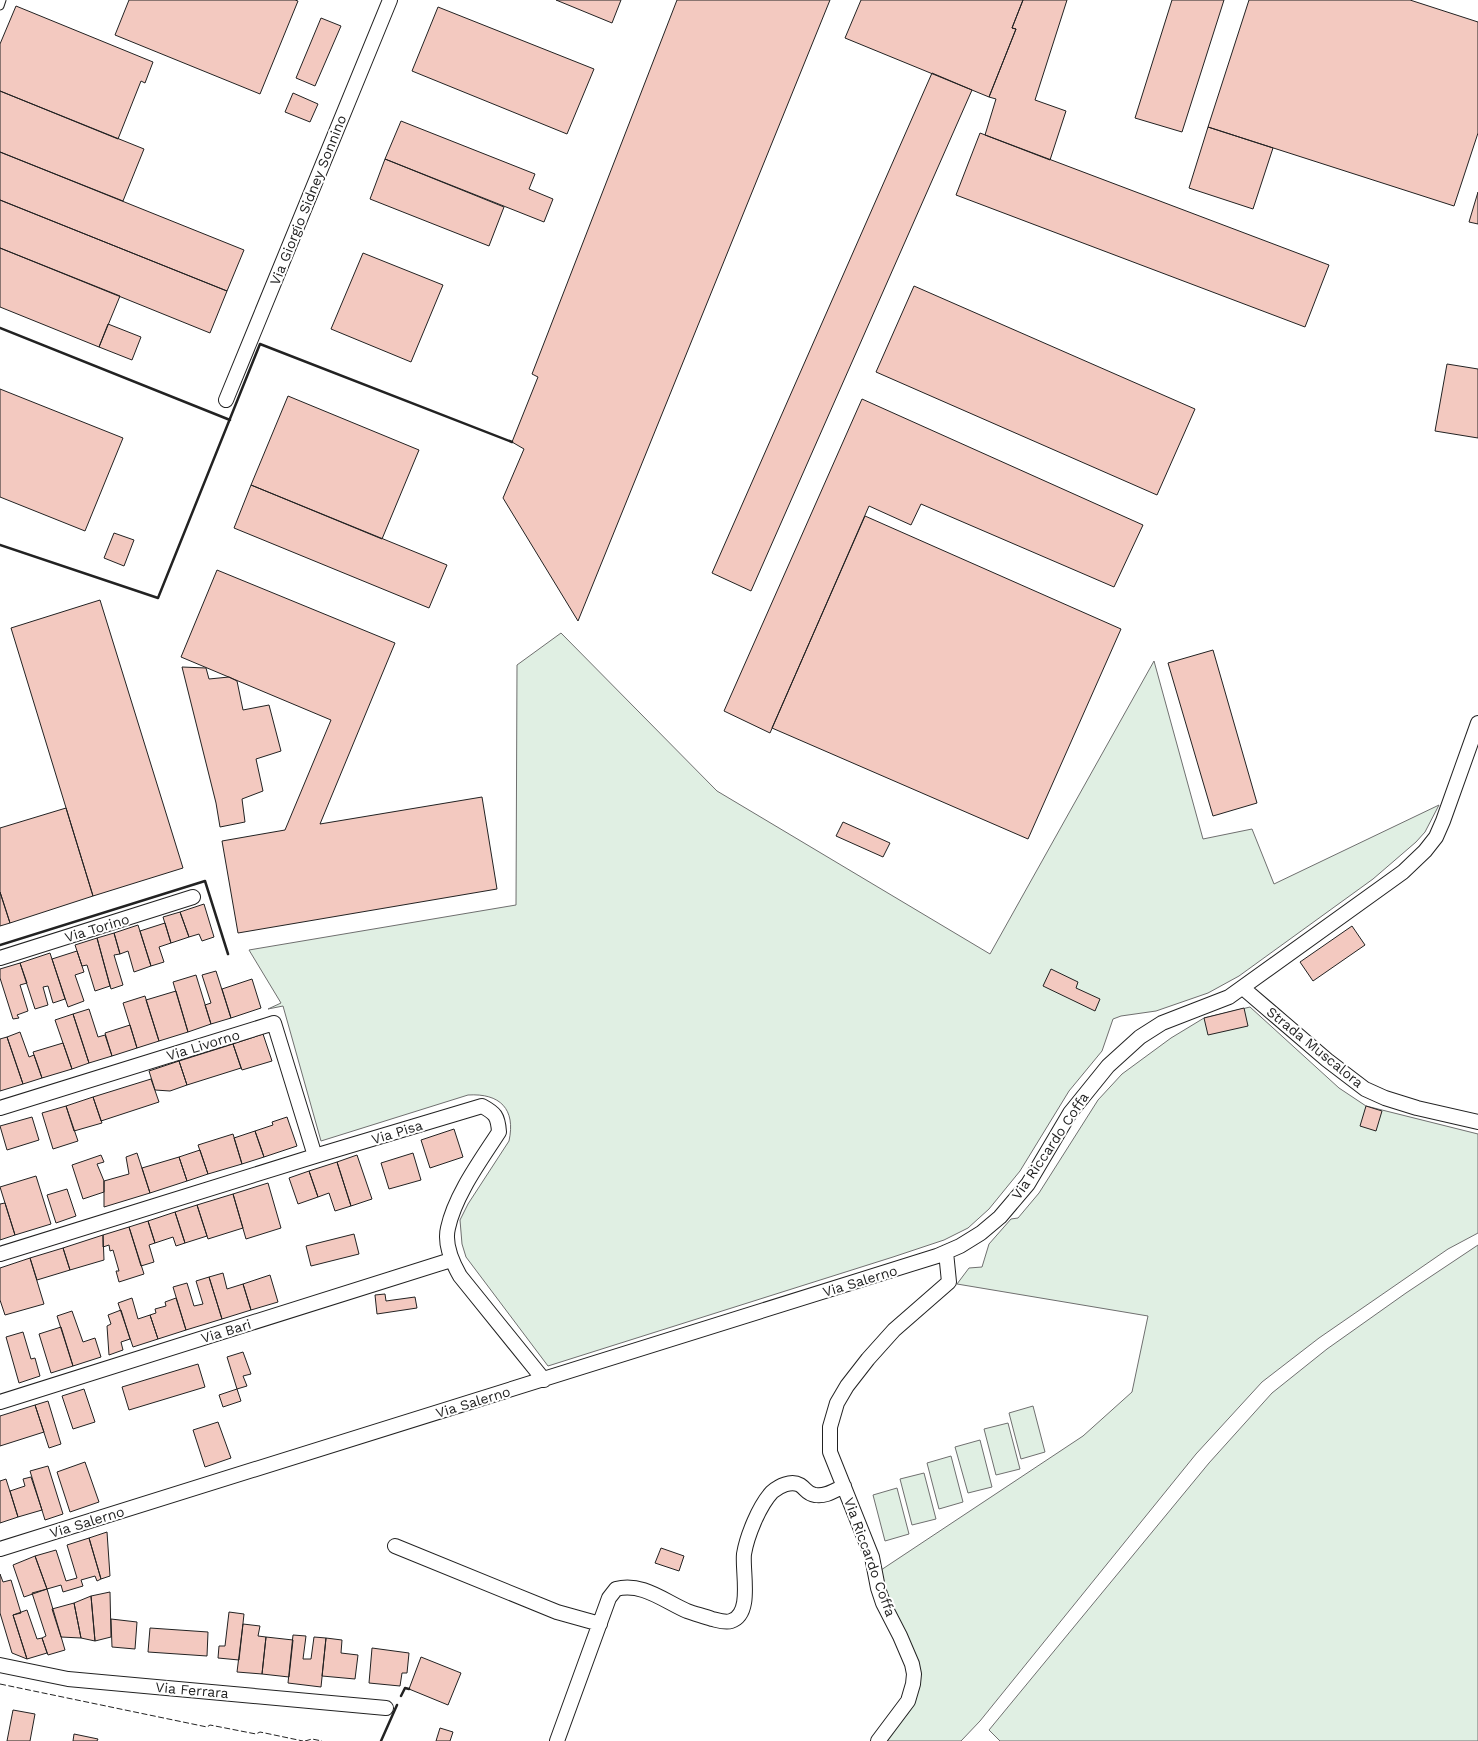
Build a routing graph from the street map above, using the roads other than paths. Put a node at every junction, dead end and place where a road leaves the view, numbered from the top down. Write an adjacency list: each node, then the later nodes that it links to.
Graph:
1 (2, 0): 3 (lane)
2 (390, 0): 4 (street, Via Giorgio Sidney Sonnino)
3 (0, 6)
4 (226, 400)
5 (1478, 723): 8 (street, Via Riccardo Coffa)
6 (194, 897): 7 (street, Via Torino)
7 (0, 958)
8 (1243, 988): 10 (street, Strada Muscalora); 12 (street, Via Riccardo Coffa)
9 (0, 1108): 11 (street, Via Livorno)
10 (1478, 1122)
11 (315, 1156): 13 (street, Via Pisa); 14 (street, Via Pisa)
12 (946, 1252): 15 (street, Via Salerno); 17 (street, Via Riccardo Coffa)
13 (0, 1254)
14 (451, 1260): 15 (street, Via Pisa); 16 (street, Via Bari)
15 (544, 1380): 19 (street, Via Salerno)
16 (0, 1402)
17 (844, 1486): 20 (street); 24 (street, Via Riccardo Coffa)
18 (395, 1546): 20 (street)
19 (0, 1549)
20 (600, 1624): 23 (street)
21 (0, 1665): 22 (street, Via Ferrara)
22 (386, 1708)
23 (557, 1741)
24 (878, 1741)

